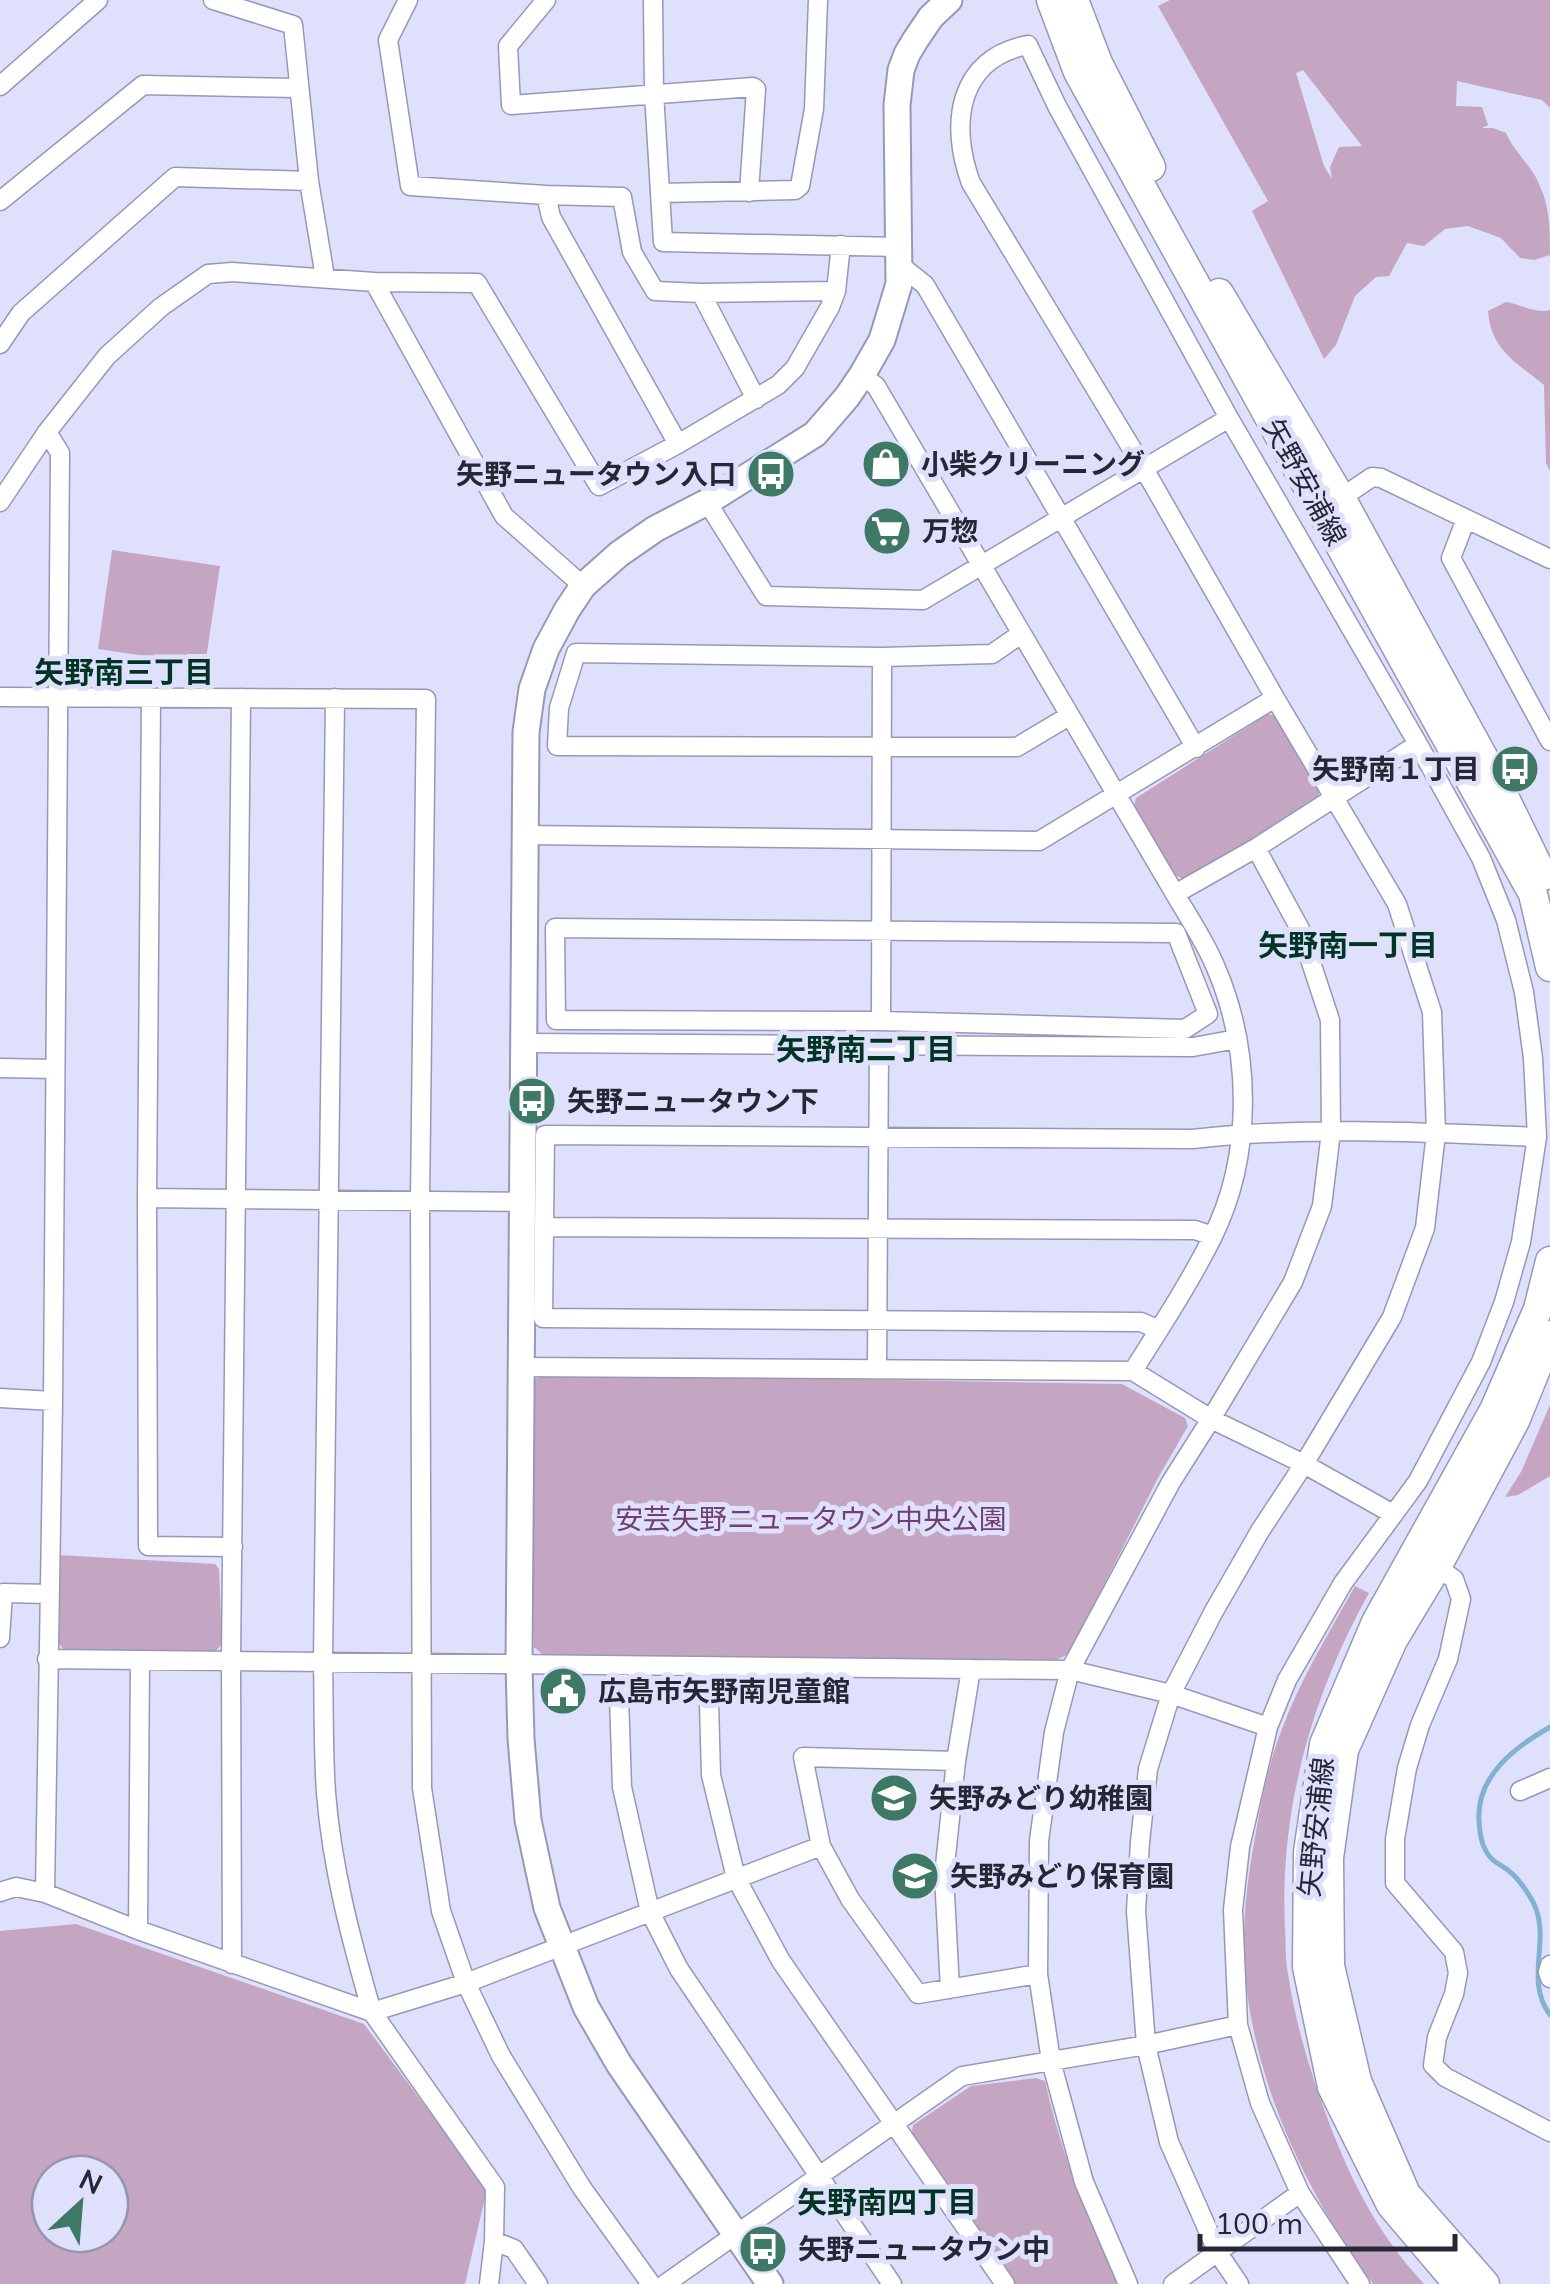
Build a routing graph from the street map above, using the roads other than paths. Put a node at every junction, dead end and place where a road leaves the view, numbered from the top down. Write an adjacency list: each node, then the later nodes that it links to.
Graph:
1 (98, 0): 10 (street)
2 (213, 0): 11 (street)
3 (408, 0): 16 (street)
4 (546, 0): 12 (street)
5 (653, 0): 12 (street)
6 (818, 0): 14 (street)
7 (949, 0): 19 (street)
8 (1051, 0): 60 (main road, 矢野安浦線)
9 (1074, 0): 31 (main road, 矢野安浦線)
10 (0, 86)
11 (298, 88): 13 (street); 17 (street)
12 (654, 93): 14 (street); 15 (street)
13 (310, 181): 20 (street); 24 (street)
14 (749, 192): 15 (street)
15 (661, 194): 18 (street)
16 (546, 195): 23 (street); 29 (street)
17 (0, 201)
18 (841, 245): 19 (street); 22 (street)
19 (900, 256): 25 (street); 34 (street)
20 (325, 277): 21 (street); 28 (street)
21 (374, 282): 29 (street); 38 (street)
22 (836, 291): 23 (street); 26 (street)
23 (701, 292): 26 (street)
24 (0, 344)
25 (862, 375): 33 (street); 37 (street)
26 (756, 399): 29 (street)
27 (1229, 418): 30 (street); 30 (street); 49 (street)
28 (47, 432): 32 (street); 42 (street)
29 (678, 444)
30 (1143, 467): 34 (street); 46 (street)
31 (1341, 498): 35 (street); 57 (main road, 矢野安浦線)
32 (0, 502)
33 (707, 502): 37 (street); 38 (street)
34 (1060, 517): 37 (street); 51 (street)
35 (1466, 519): 36 (street); 48 (street)
36 (1550, 559)
37 (982, 564): 39 (street)
38 (583, 586): 54 (street)
39 (1021, 634): 40 (street); 47 (street)
40 (882, 657): 50 (street); 50 (street)
41 (0, 696): 42 (street)
42 (59, 698): 43 (street); 66 (street)
43 (151, 698): 44 (street); 72 (street)
44 (241, 698): 45 (street); 73 (street)
45 (336, 698): 74 (street); 75 (street)
46 (1276, 698): 51 (street); 53 (street)
47 (1069, 716): 50 (street); 52 (street)
48 (1550, 741)
49 (1418, 744): 53 (street); 71 (street)
50 (882, 746): 55 (street)
51 (1196, 748): 52 (street)
52 (1116, 795): 55 (street); 58 (street)
53 (1335, 798): 56 (street); 68 (street)
54 (524, 835): 55 (street); 63 (street)
55 (882, 838): 59 (street)
56 (1256, 848): 58 (street); 67 (street)
57 (1550, 890)
58 (1175, 894): 62 (street)
59 (881, 931): 61 (street); 61 (street); 61 (street)
60 (1550, 967)
61 (882, 1022)
62 (1237, 1039): 64 (street); 69 (street)
63 (525, 1044): 64 (street); 76 (street)
64 (879, 1044): 70 (street)
65 (0, 1068): 66 (street)
66 (55, 1069): 88 (street)
67 (1331, 1132): 68 (street); 69 (street); 89 (street)
68 (1436, 1133): 71 (street); 90 (street)
69 (1242, 1134): 70 (street); 79 (street)
70 (878, 1136): 77 (street); 78 (street)
71 (1537, 1137): 91 (street)
72 (147, 1198): 73 (street); 92 (street)
73 (235, 1198): 74 (street); 92 (street)
74 (328, 1198): 75 (street); 99 (street)
75 (420, 1201): 76 (street); 100 (street)
76 (522, 1202): 84 (street)
77 (545, 1227): 78 (street); 81 (street)
78 (878, 1228): 79 (street); 81 (street)
79 (1213, 1236): 82 (street)
80 (1550, 1260): 146 (main road, 矢野安浦線)
81 (877, 1320): 82 (street); 85 (street)
82 (1159, 1330): 86 (street)
83 (1550, 1335): 93 (main road, 矢野安浦線)
84 (520, 1367): 85 (street); 101 (street)
85 (877, 1368): 86 (street)
86 (1133, 1371): 89 (street)
87 (0, 1398): 88 (street)
88 (52, 1401): 94 (street)
89 (1212, 1419): 90 (street); 105 (street)
90 (1304, 1464): 91 (street); 106 (street)
91 (1393, 1514): 107 (street)
92 (233, 1547): 98 (street)
93 (1436, 1567): 129 (street); 147 (main road, 矢野安浦線)
94 (49, 1594): 95 (street); 96 (street)
95 (0, 1638)
96 (48, 1659): 97 (street); 114 (street)
97 (140, 1660): 98 (street); 116 (street)
98 (230, 1660): 99 (street); 118 (street)
99 (322, 1661): 100 (street); 124 (street)
100 (420, 1662): 101 (street); 122 (street)
101 (519, 1664): 102 (street); 117 (street)
102 (618, 1666): 103 (street); 115 (street)
103 (708, 1667): 104 (street); 112 (street)
104 (971, 1669): 105 (street); 108 (street)
105 (1070, 1670): 106 (street); 120 (street)
106 (1171, 1694): 107 (street); 126 (street)
107 (1268, 1727): 125 (street)
108 (956, 1760): 111 (street); 123 (street)
109 (1550, 1778): 110 (street)
110 (1520, 1792)
111 (821, 1846): 112 (street); 123 (street)
112 (736, 1878): 115 (street); 128 (street)
113 (0, 1892): 114 (street)
114 (45, 1893): 116 (street)
115 (650, 1912): 117 (street); 130 (street)
116 (138, 1930): 118 (street)
117 (562, 1945): 122 (street); 132 (street)
118 (232, 1964): 124 (street)
119 (1550, 1965): 121 (street)
120 (1038, 1974): 123 (street); 127 (street)
121 (1550, 1978)
122 (466, 1983): 124 (street); 137 (street)
123 (950, 1989)
124 (372, 2012): 133 (street)
125 (1238, 2024): 126 (street); 131 (street)
126 (1146, 2045): 127 (street); 134 (street)
127 (1051, 2061): 128 (street); 142 (street)
128 (894, 2124): 130 (street); 141 (street)
129 (1550, 2132)
130 (818, 2177): 132 (street); 140 (street)
131 (1300, 2193): 134 (street); 145 (street)
132 (735, 2235): 138 (street); 139 (street)
133 (494, 2241): 135 (street); 136 (street)
134 (1218, 2253): 143 (street); 144 (street)
135 (489, 2284)
136 (538, 2284)
137 (651, 2284)
138 (665, 2284)
139 (770, 2284)
140 (892, 2284)
141 (1005, 2284)
142 (1128, 2284)
143 (1174, 2284)
144 (1239, 2284)
145 (1360, 2284)
146 (1458, 2284)
147 (1485, 2284)

